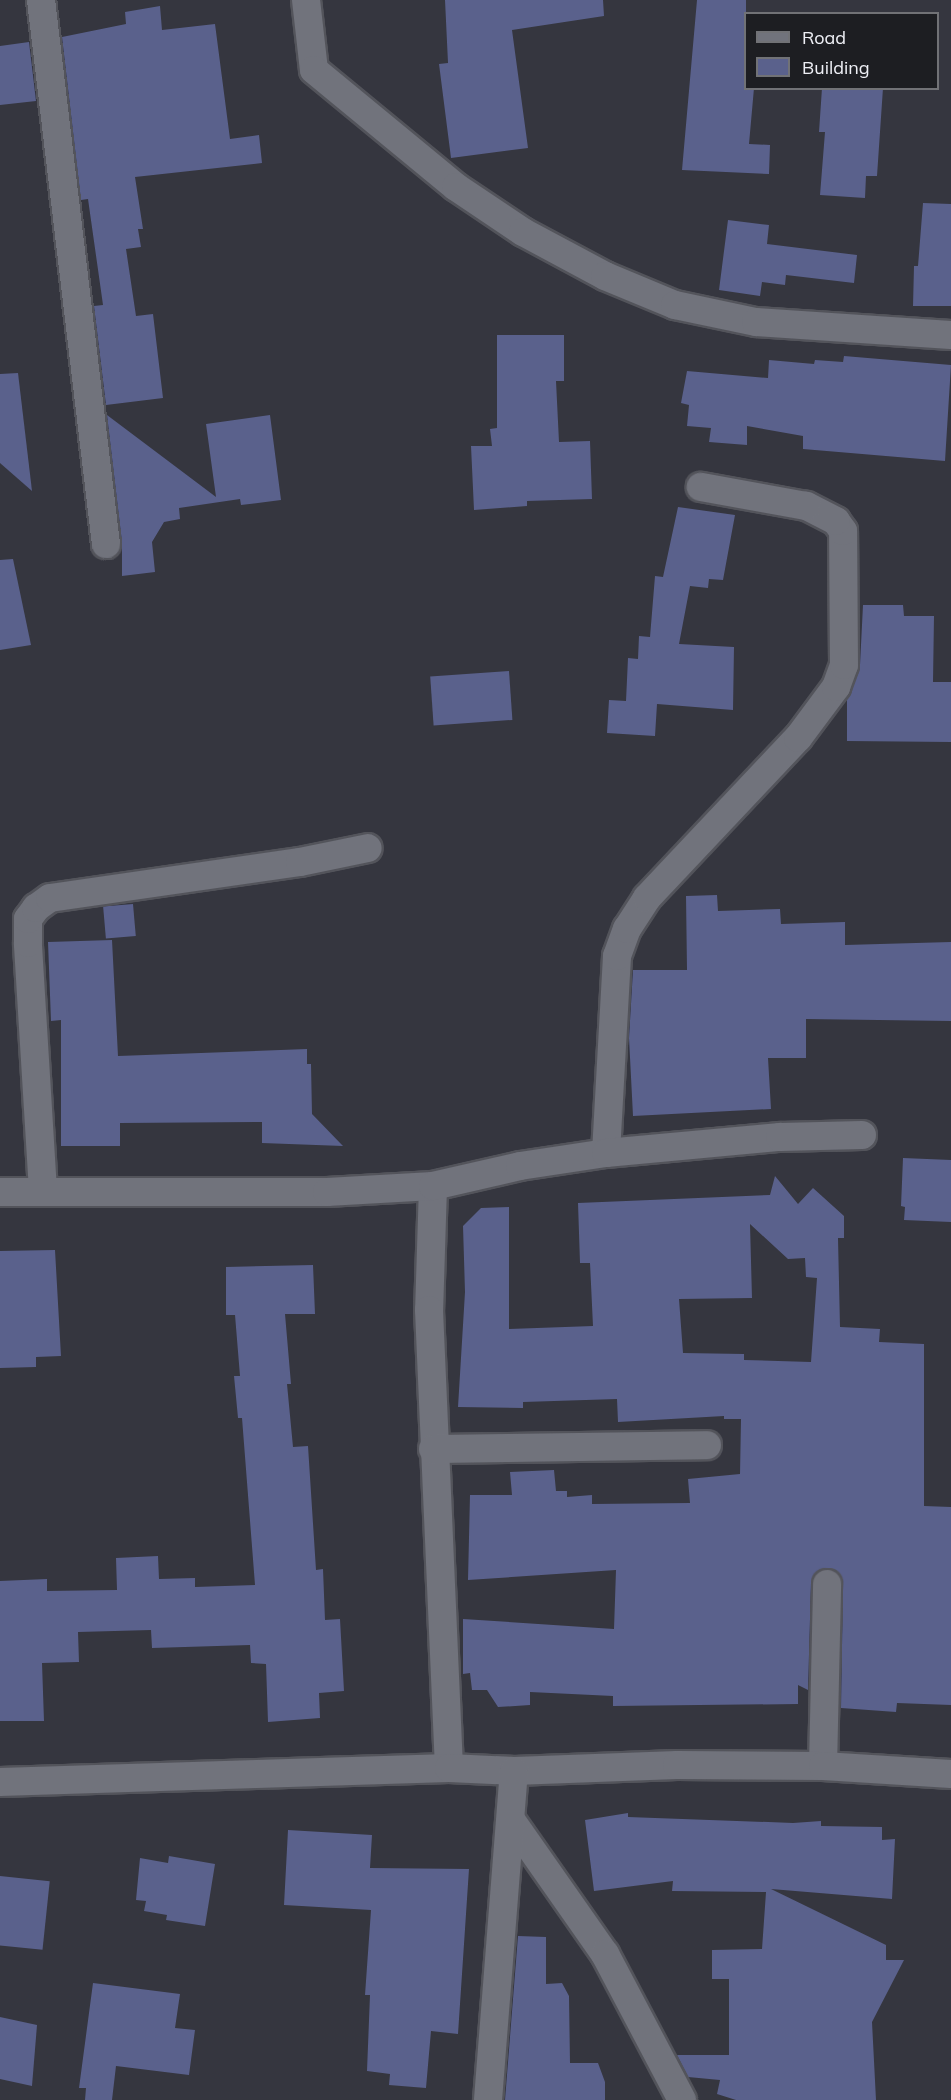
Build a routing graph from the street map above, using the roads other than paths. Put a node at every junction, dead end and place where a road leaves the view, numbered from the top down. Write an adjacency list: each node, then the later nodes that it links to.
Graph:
1 (41, 0): 5 (street)
2 (306, 0): 3 (street)
3 (951, 336)
4 (700, 487): 8 (street)
5 (106, 544)
6 (368, 848): 10 (street)
7 (862, 1135): 8 (street)
8 (606, 1153): 9 (street)
9 (433, 1186): 10 (street); 13 (street)
10 (43, 1191): 11 (street)
11 (0, 1192)
12 (707, 1445): 13 (street)
13 (433, 1449): 16 (street)
14 (827, 1584): 15 (street)
15 (823, 1766): 17 (street); 18 (street)
16 (449, 1768): 17 (street); 19 (street)
17 (514, 1771): 20 (street)
18 (951, 1774)
19 (0, 1782)
20 (511, 1820): 21 (street); 22 (street)
21 (488, 2100)
22 (682, 2100)

